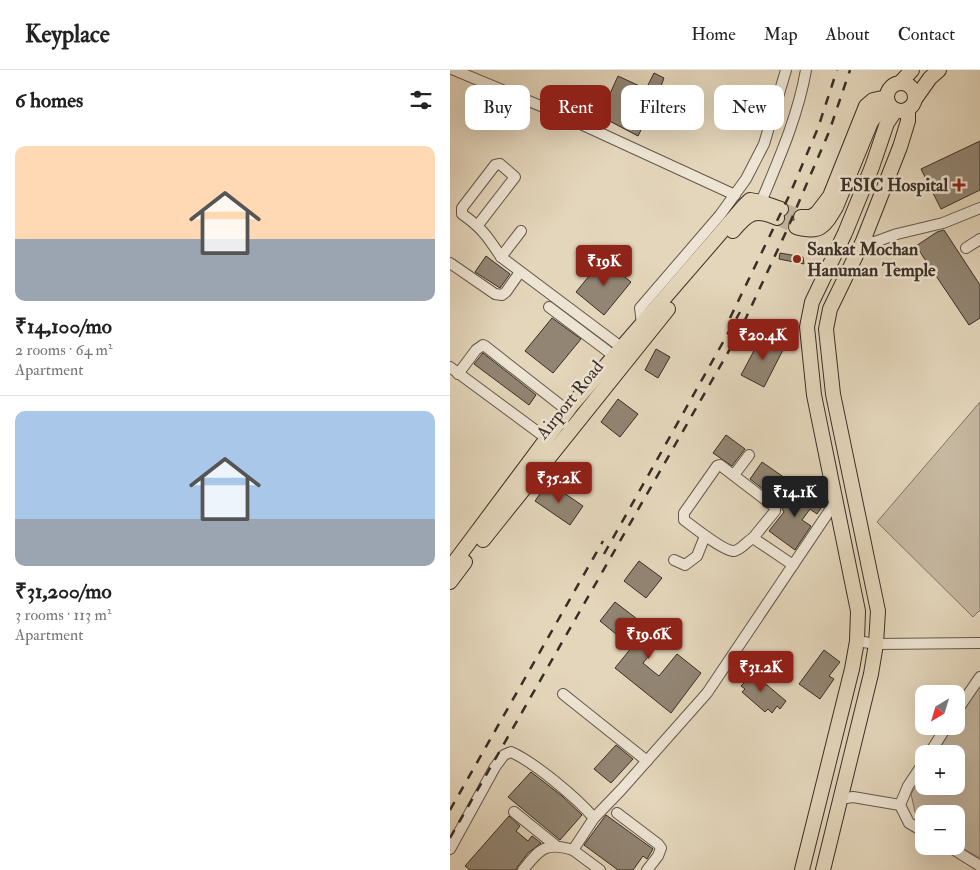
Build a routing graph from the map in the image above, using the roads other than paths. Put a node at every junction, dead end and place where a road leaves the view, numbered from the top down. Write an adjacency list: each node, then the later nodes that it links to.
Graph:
1 (454, 70): 8 (street)
2 (786, 70): 8 (street)
3 (806, 70): 9 (street)
4 (912, 70): 6 (main road)
5 (939, 70): 7 (main road)
6 (900, 83): 7 (main road); 7 (main road)
7 (899, 104): 11 (main road); 15 (main road); 31 (main road)
8 (735, 195): 22 (street)
9 (760, 202): 21 (main road); 21 (main road)
10 (980, 208): 15 (street)
11 (799, 222)
12 (478, 226): 12 (street); 17 (street)
13 (521, 231): 17 (street)
14 (980, 239): 16 (street)
15 (863, 241): 41 (main road)
16 (966, 248)
17 (501, 257): 19 (street)
18 (450, 263): 19 (street)
19 (520, 272): 23 (street)
20 (549, 307): 23 (street)
21 (663, 308): 22 (main road, Airport Road)
22 (645, 327): 23 (main road, Airport Road); 38 (main road, Airport Road)
23 (617, 352): 26 (main road, Airport Road)
24 (517, 364): 26 (street)
25 (454, 370): 26 (street); 27 (street)
26 (570, 408): 27 (main road, Airport Road)
27 (546, 438): 37 (main road, Airport Road)
28 (749, 455): 29 (street)
29 (734, 475): 32 (street); 33 (street)
30 (791, 486): 32 (street)
31 (836, 501): 36 (street); 39 (main road)
32 (775, 507): 34 (street)
33 (705, 536): 34 (street); 35 (street)
34 (753, 538): 36 (street)
35 (674, 560)
36 (792, 565): 45 (street)
37 (450, 568)
38 (450, 582)
39 (857, 641): 41 (street); 61 (main road)
40 (980, 643): 41 (street)
41 (876, 644): 47 (main road)
42 (980, 677): 44 (street)
43 (563, 694): 45 (street)
44 (965, 699)
45 (647, 761): 51 (street)
46 (915, 776): 48 (street)
47 (840, 798): 48 (street); 62 (main road)
48 (900, 805): 52 (street)
49 (514, 812): 53 (street)
50 (617, 813): 60 (street)
51 (594, 818): 54 (street); 55 (street)
52 (915, 827)
53 (555, 846): 55 (street); 58 (street)
54 (450, 849)
55 (573, 850): 59 (street)
56 (962, 855): 57 (street)
57 (980, 866)
58 (522, 870)
59 (600, 870)
60 (647, 870)
61 (802, 870)
62 (823, 870)

